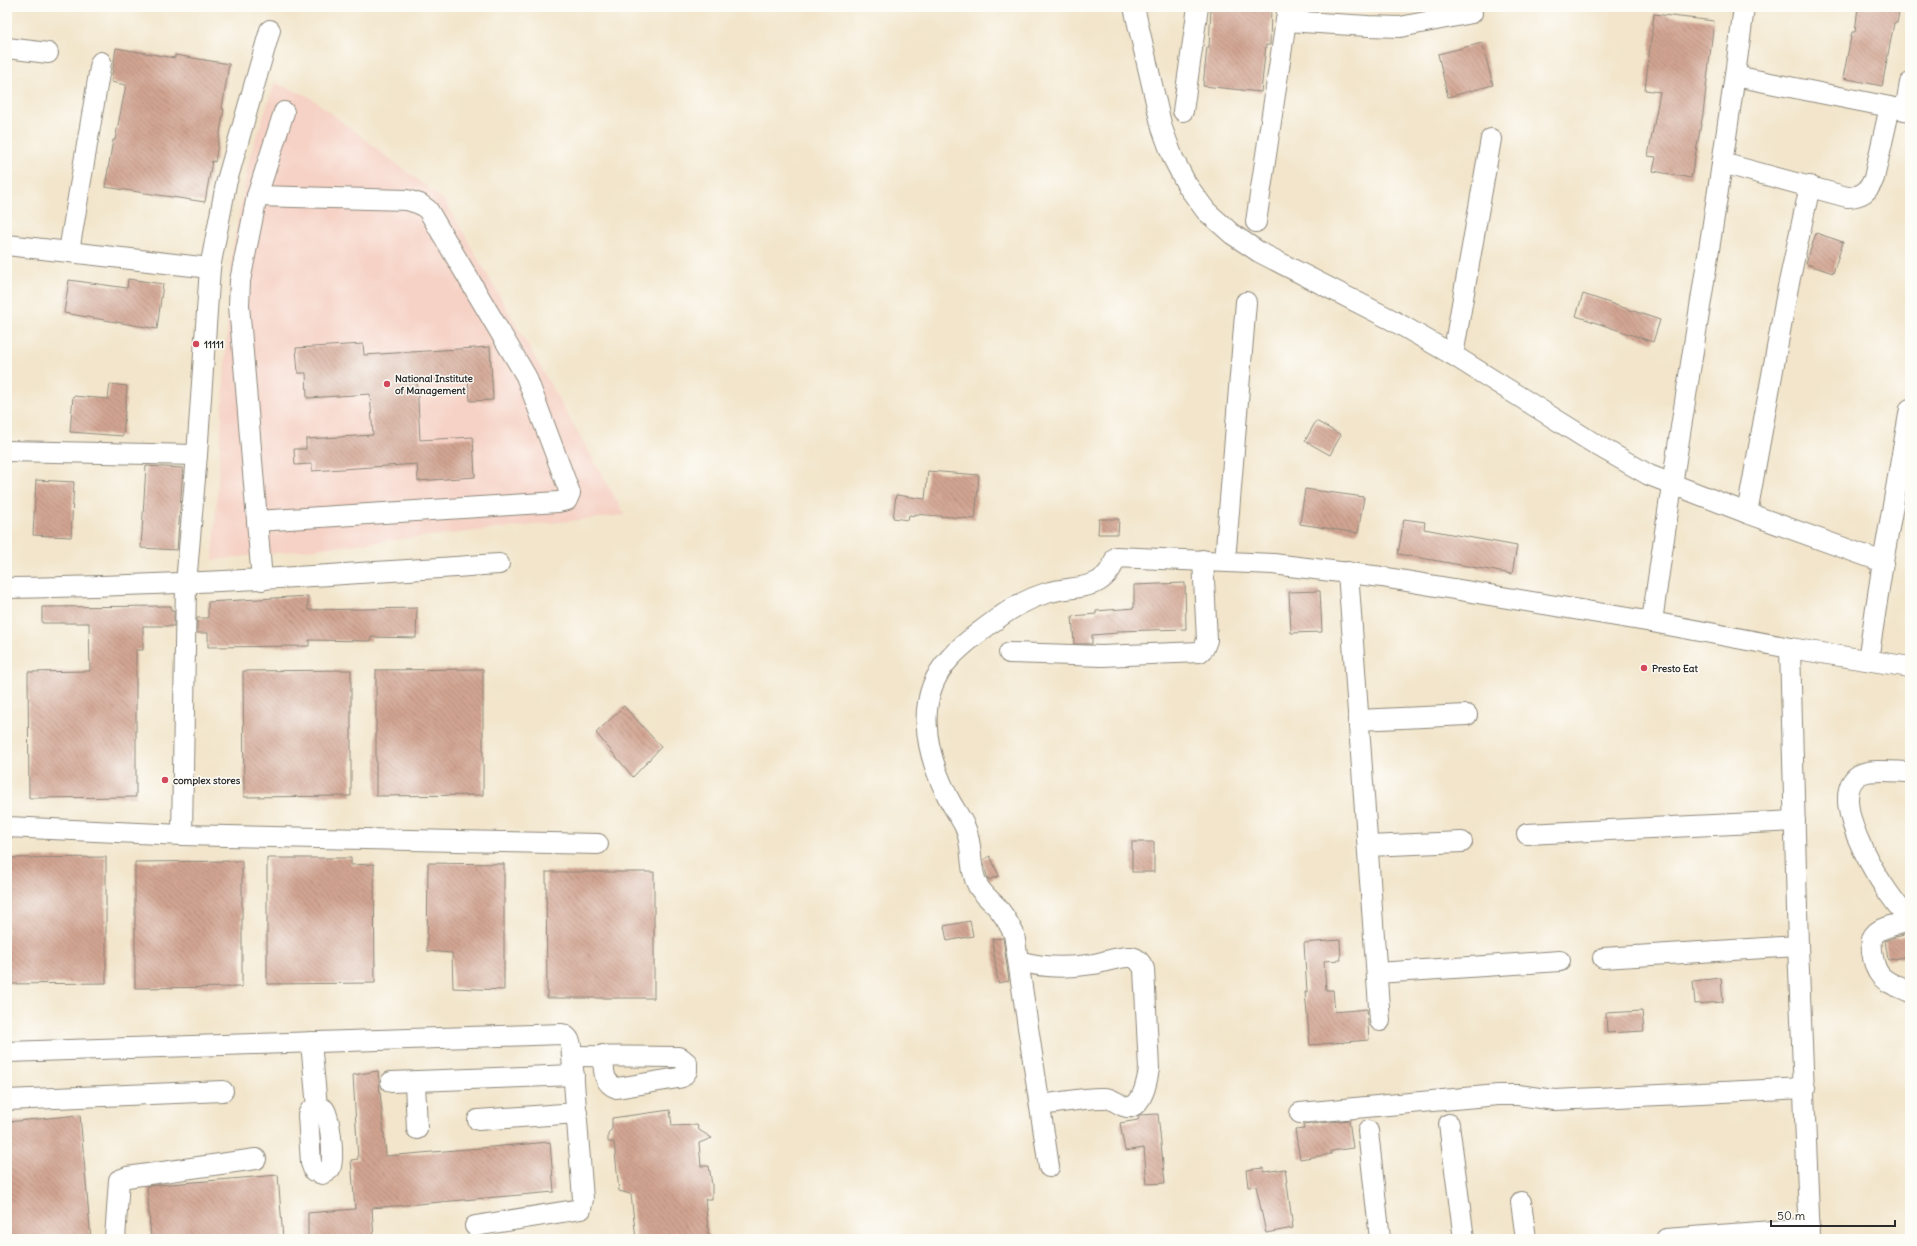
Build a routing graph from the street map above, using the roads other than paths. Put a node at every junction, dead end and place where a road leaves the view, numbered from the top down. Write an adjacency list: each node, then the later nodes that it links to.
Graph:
1 (1134, 7): 24 (street)
2 (1198, 7): 13 (street)
3 (1744, 7): 10 (street)
4 (1472, 13): 5 (street)
5 (1287, 14): 19 (street)
6 (270, 30): 22 (street)
7 (7, 48): 8 (street)
8 (48, 53)
9 (101, 62): 21 (street)
10 (1735, 76): 12 (street); 16 (street)
11 (1910, 83): 12 (street)
12 (1902, 109): 17 (street)
13 (1183, 111)
14 (284, 112): 18 (street)
15 (1491, 139): 24 (street)
16 (1722, 163): 17 (street); 28 (street)
17 (1810, 186): 29 (street)
18 (256, 196): 30 (street); 30 (street)
19 (1256, 222)
20 (7, 245): 21 (street)
21 (69, 251): 22 (street)
22 (210, 268): 27 (street)
23 (1246, 302): 32 (street)
24 (1453, 355): 28 (street)
25 (1910, 409): 33 (street)
26 (7, 451): 27 (street)
27 (197, 455): 37 (street)
28 (1671, 485): 29 (street); 39 (street)
29 (1747, 513): 33 (street)
30 (257, 521): 36 (street)
31 (1203, 560): 32 (street); 41 (street); 57 (street)
32 (1225, 561): 35 (street)
33 (1883, 562): 42 (street)
34 (499, 564): 36 (street)
35 (1348, 572): 39 (street); 45 (street)
36 (262, 580): 37 (street)
37 (186, 584): 38 (street); 50 (street)
38 (7, 589)
39 (1652, 622): 40 (street)
40 (1790, 648): 42 (street); 47 (street)
41 (1009, 654)
42 (1868, 660): 43 (street)
43 (1910, 667)
44 (1466, 715): 45 (street)
45 (1358, 720): 53 (street)
46 (1910, 772): 54 (street)
47 (1794, 821): 49 (street); 55 (street)
48 (7, 827): 50 (street)
49 (1527, 834)
50 (182, 835): 52 (street)
51 (1462, 842): 53 (street)
52 (598, 844)
53 (1368, 846): 59 (street)
54 (1910, 920): 60 (street)
55 (1798, 946): 56 (street); 68 (street)
56 (1603, 958)
57 (1019, 961): 71 (street); 71 (street)
58 (1560, 961): 59 (street)
59 (1377, 973): 61 (street)
60 (1910, 992)
61 (1380, 1021)
62 (311, 1042): 63 (street); 65 (street); 72 (street)
63 (7, 1052)
64 (603, 1055): 65 (street)
65 (573, 1065): 67 (street); 73 (street)
66 (391, 1082): 67 (street)
67 (415, 1082): 77 (street)
68 (1805, 1088): 74 (street); 83 (street)
69 (223, 1091): 70 (street)
70 (7, 1100)
71 (1040, 1106): 80 (street)
72 (317, 1107)
73 (577, 1113): 75 (street); 82 (street)
74 (1300, 1113)
75 (478, 1120)
76 (1449, 1124): 86 (street)
77 (417, 1129)
78 (1368, 1131): 85 (street)
79 (256, 1159): 84 (street)
80 (1049, 1167)
81 (1521, 1202): 87 (street)
82 (474, 1226)
83 (1810, 1234): 88 (street)
84 (115, 1239)
85 (1380, 1239)
86 (1464, 1239)
87 (1526, 1239)
88 (1666, 1239)

